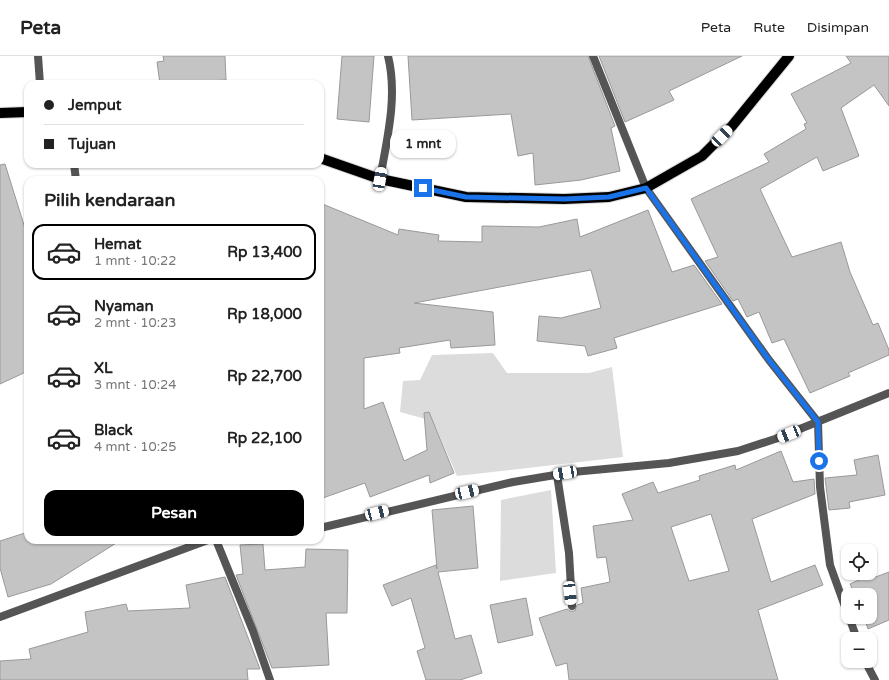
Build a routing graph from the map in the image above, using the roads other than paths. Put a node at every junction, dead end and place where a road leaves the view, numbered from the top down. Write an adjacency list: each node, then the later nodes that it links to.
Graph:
1 (38, 56): 5 (street)
2 (388, 56): 9 (street)
3 (593, 56): 10 (street)
4 (789, 56): 10 (main road)
5 (40, 80)
6 (24, 112): 7 (main road)
7 (0, 113)
8 (324, 159): 9 (main road)
9 (380, 179): 10 (main road)
10 (646, 188): 12 (street)
11 (889, 393): 12 (street)
12 (818, 422): 13 (street); 17 (street)
13 (557, 475): 14 (street); 18 (street)
14 (324, 527)
15 (197, 544): 19 (street)
16 (218, 544): 21 (street)
17 (841, 596)
18 (572, 606)
19 (0, 617)
20 (869, 668): 22 (street)
21 (270, 680)
22 (875, 680)

